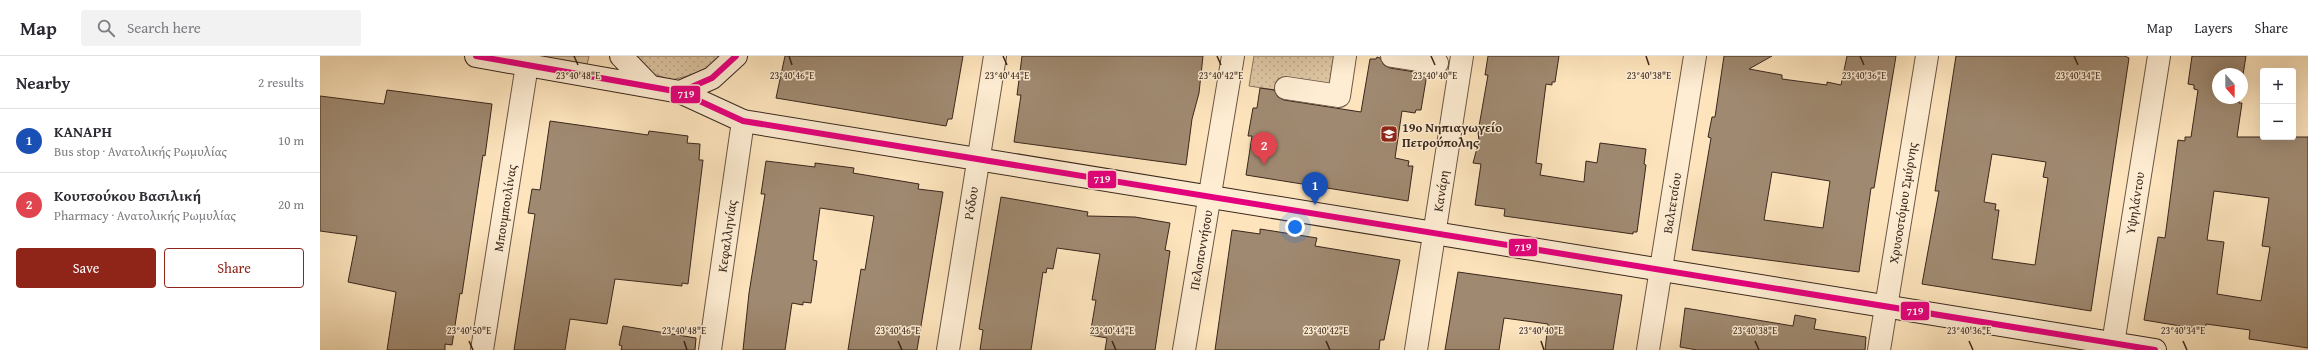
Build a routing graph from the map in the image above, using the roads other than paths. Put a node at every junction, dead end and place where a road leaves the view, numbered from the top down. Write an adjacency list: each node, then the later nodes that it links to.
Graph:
1 (476, 56): 13 (street)
2 (621, 56): 14 (street)
3 (736, 56): 16 (street)
4 (995, 56): 18 (street, Ρόδου)
5 (1233, 56): 19 (street, Πελοποννήσου)
6 (1345, 56): 15 (street)
7 (1392, 56): 12 (street)
8 (1462, 56): 20 (street, Κανάρη)
9 (1695, 56): 21 (street, Βαλτετσίου)
10 (1927, 56): 22 (street, Χρυσοστόμου Σμύρνης)
11 (2159, 56): 23 (street, Υψηλάντου)
12 (1437, 63)
13 (527, 65): 14 (street); 24 (street, Μπουμπουλίνας)
14 (649, 85): 16 (street)
15 (1286, 88)
16 (680, 92): 17 (street)
17 (743, 121): 18 (street); 25 (street, Κεφαλληνίας)
18 (978, 160): 19 (street); 26 (street, Ρόδου)
19 (1210, 197): 20 (street); 27 (street, Πελοποννήσου)
20 (1434, 233): 21 (street); 28 (street, Κανάρη)
21 (1661, 270): 22 (street); 29 (street, Βαλτετσίου)
22 (1886, 306): 23 (street); 30 (street, Χρυσοστόμου Σμύρνης)
23 (2113, 347): 31 (street)
24 (482, 350)
25 (710, 350)
26 (948, 350)
27 (1184, 350)
28 (1416, 350)
29 (1648, 350)
30 (1879, 350)
31 (2156, 350)

